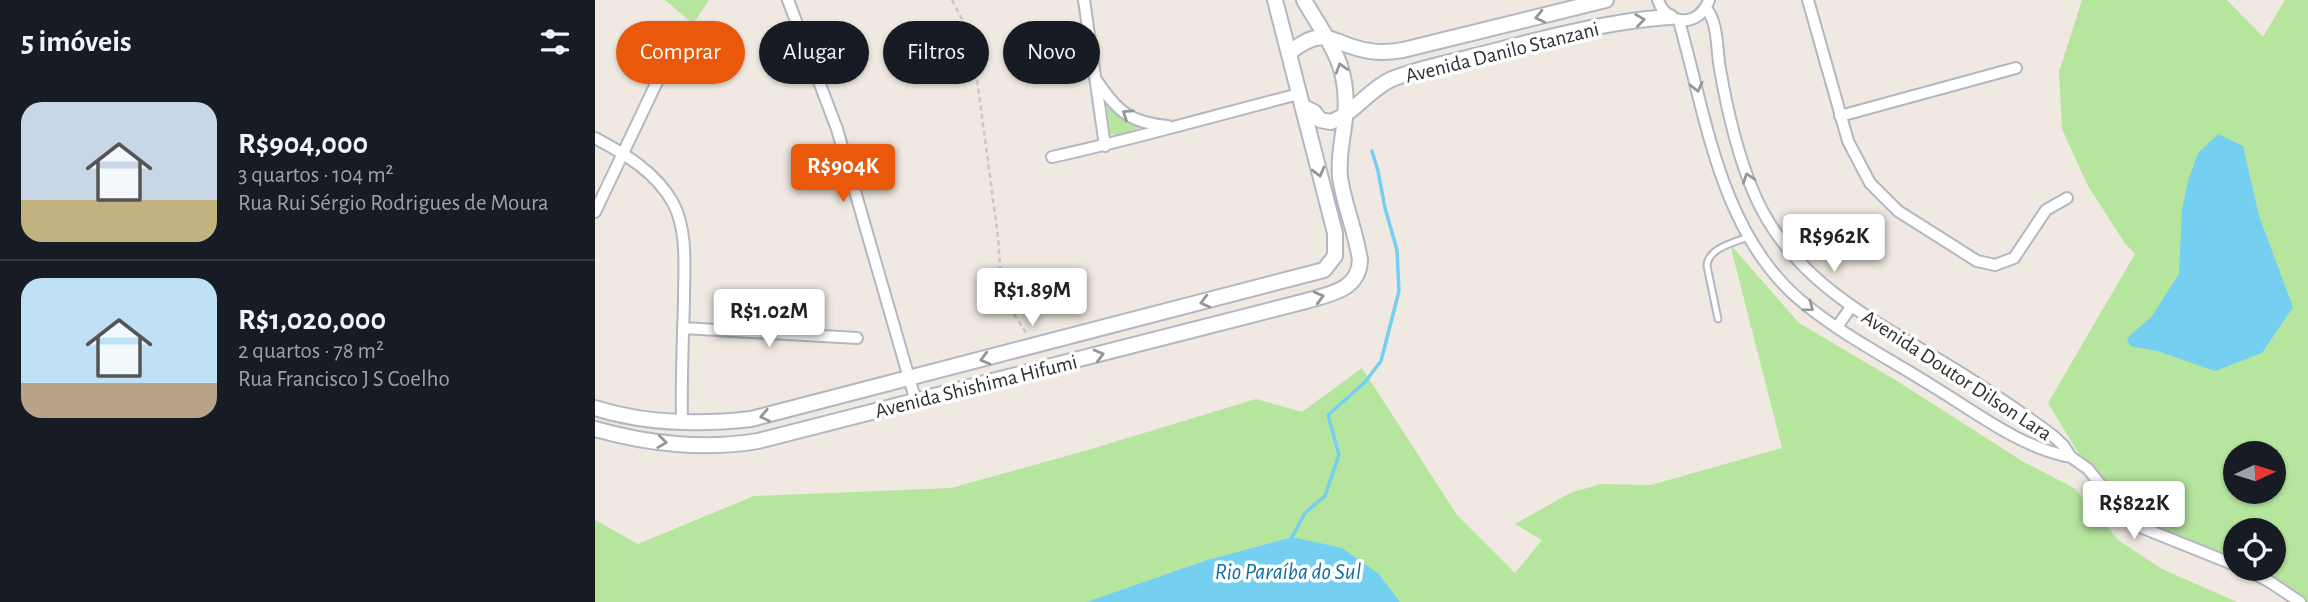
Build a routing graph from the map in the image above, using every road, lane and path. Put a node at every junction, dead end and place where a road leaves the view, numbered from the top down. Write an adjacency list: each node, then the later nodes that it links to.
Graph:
1 (788, 0): 35 (street)
2 (952, 0): 34 (path)
3 (1084, 0): 11 (street)
4 (1275, 0): 13 (street)
5 (1304, 0): 12 (street, Avenida Shishima Hifumi)
6 (1606, 0): 12 (street, Avenida Danilo Stanzani, one-way to 12)
7 (1658, 0): 10 (street, Avenida Doutor Dilson Lara)
8 (1808, 0): 19 (street)
9 (1708, 4): 10 (street); 29 (street, Avenida Doutor Dilson Lara, one-way to 9)
10 (1674, 19): 20 (street, Avenida Danilo Stanzani, one-way to 10); 28 (street, Avenida Doutor Dilson Lara, one-way to 28)
11 (1087, 21)
12 (1325, 32): 13 (street); 20 (street, Avenida Shishima Hifumi, one-way to 12)
13 (1289, 52): 18 (street)
14 (2016, 68): 19 (street)
15 (656, 84): 24 (street)
16 (1096, 84): 23 (street)
17 (1100, 84): 21 (street, one-way to 17)
18 (1300, 100): 20 (street); 21 (street); 34 (street, Avenida Shishima Hifumi, one-way to 34)
19 (1840, 116): 26 (street)
20 (1345, 117): 36 (street, Avenida Shishima Hifumi, one-way to 20)
21 (1174, 126): 23 (street)
22 (595, 138): 24 (street)
23 (1105, 146): 25 (street)
24 (622, 153): 27 (street); 32 (street)
25 (1052, 157)
26 (2067, 198)
27 (595, 212)
28 (1748, 237): 30 (lane); 31 (street, Avenida Doutor Dilson Lara, one-way to 31)
29 (1851, 307): 31 (street); 40 (street, Avenida Doutor Dilson Lara)
30 (1718, 319)
31 (1837, 327): 40 (street, Avenida Doutor Dilson Lara)
32 (683, 328): 33 (street); 38 (street)
33 (857, 338)
34 (1034, 346): 35 (street, Avenida Shishima Hifumi, one-way to 35)
35 (909, 379): 36 (street); 38 (street, Avenida Shishima Hifumi, one-way to 38)
36 (916, 402): 39 (street, Avenida Shishima Hifumi, one-way to 36)
37 (595, 408): 38 (street, Avenida Shishima Hifumi)
38 (682, 423)
39 (595, 429)
40 (2071, 457): 41 (street)
41 (2223, 560)
42 (2266, 581): 43 (street)
43 (2300, 602)

